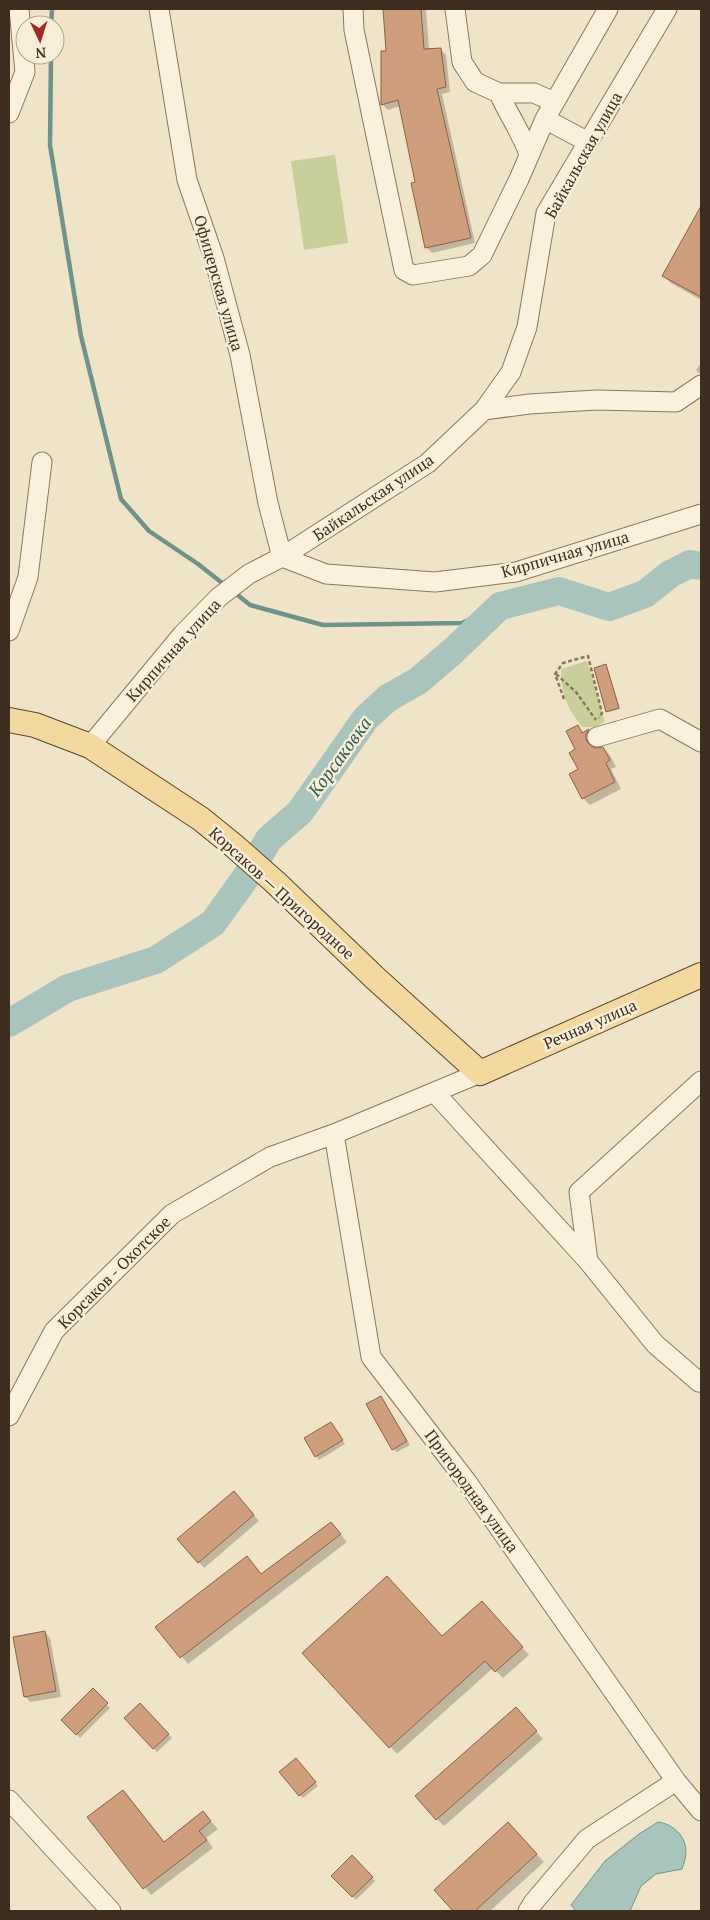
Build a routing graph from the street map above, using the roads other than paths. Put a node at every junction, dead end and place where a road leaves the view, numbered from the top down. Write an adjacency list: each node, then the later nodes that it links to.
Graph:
1 (19, 9): 9 (street)
2 (159, 9): 17 (street, Офицерская улица)
3 (353, 9): 12 (street)
4 (455, 9): 7 (street)
5 (608, 9): 8 (street)
6 (667, 9): 11 (street, Байкальская улица)
7 (500, 93): 8 (street); 12 (street)
8 (554, 102): 10 (street)
9 (9, 113)
10 (545, 119): 11 (street); 12 (street)
11 (588, 142): 14 (street, Байкальская улица)
12 (529, 154)
13 (701, 385): 14 (street)
14 (484, 410): 17 (street, Байкальская улица)
15 (42, 462): 18 (street)
16 (701, 514): 17 (street, Кирпичная улица)
17 (282, 557): 22 (street, Кирпичная улица)
18 (9, 632)
19 (9, 720): 22 (main road, Корсаков — Пригородное)
20 (597, 737): 21 (street)
21 (701, 742)
22 (90, 746): 24 (main road, Корсаков — Пригородное)
23 (701, 975): 24 (main road, Речная улица)
24 (480, 1074): 26 (street, Корсаков - Охотское)
25 (701, 1081): 28 (street)
26 (435, 1093): 27 (street, Корсаков - Охотское); 28 (street)
27 (334, 1134): 30 (street, Корсаков - Охотское); 31 (street, Пригородная улица)
28 (588, 1261): 29 (street)
29 (701, 1381)
30 (9, 1416)
31 (676, 1781): 33 (street, Пригородная улица); 35 (street)
32 (9, 1800): 34 (street)
33 (701, 1811)
34 (111, 1911)
35 (528, 1911)

